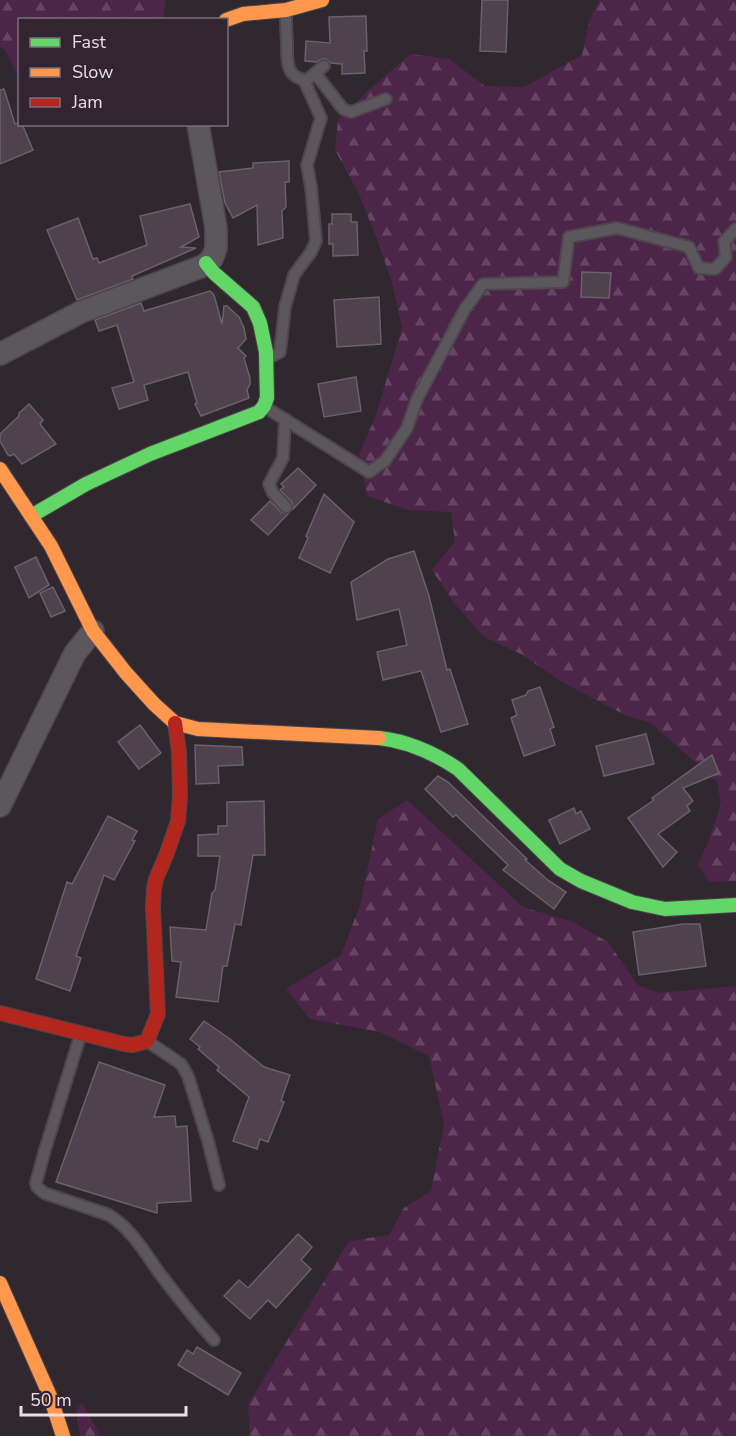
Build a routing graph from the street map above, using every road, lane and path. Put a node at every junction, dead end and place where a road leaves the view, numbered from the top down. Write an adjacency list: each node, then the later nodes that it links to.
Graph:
1 (322, 0): 2 (street)
2 (286, 10): 3 (street); 4 (lane)
3 (228, 19)
4 (304, 80): 5 (lane); 10 (lane)
5 (386, 99)
6 (198, 126): 8 (street)
7 (736, 229): 12 (lane)
8 (206, 263): 9 (street); 10 (street)
9 (0, 354)
10 (266, 358): 11 (street)
11 (264, 406): 12 (lane); 15 (street)
12 (285, 419): 14 (lane)
13 (0, 469): 15 (street)
14 (285, 507)
15 (31, 516): 16 (street)
16 (93, 631): 17 (street); 18 (street)
17 (175, 723): 19 (street); 22 (street)
18 (0, 806)
19 (736, 905)
20 (0, 1012): 21 (street)
21 (81, 1033): 22 (street); 25 (lane)
22 (147, 1041): 23 (lane)
23 (219, 1185)
24 (0, 1283): 26 (street)
25 (214, 1340)
26 (63, 1436)

